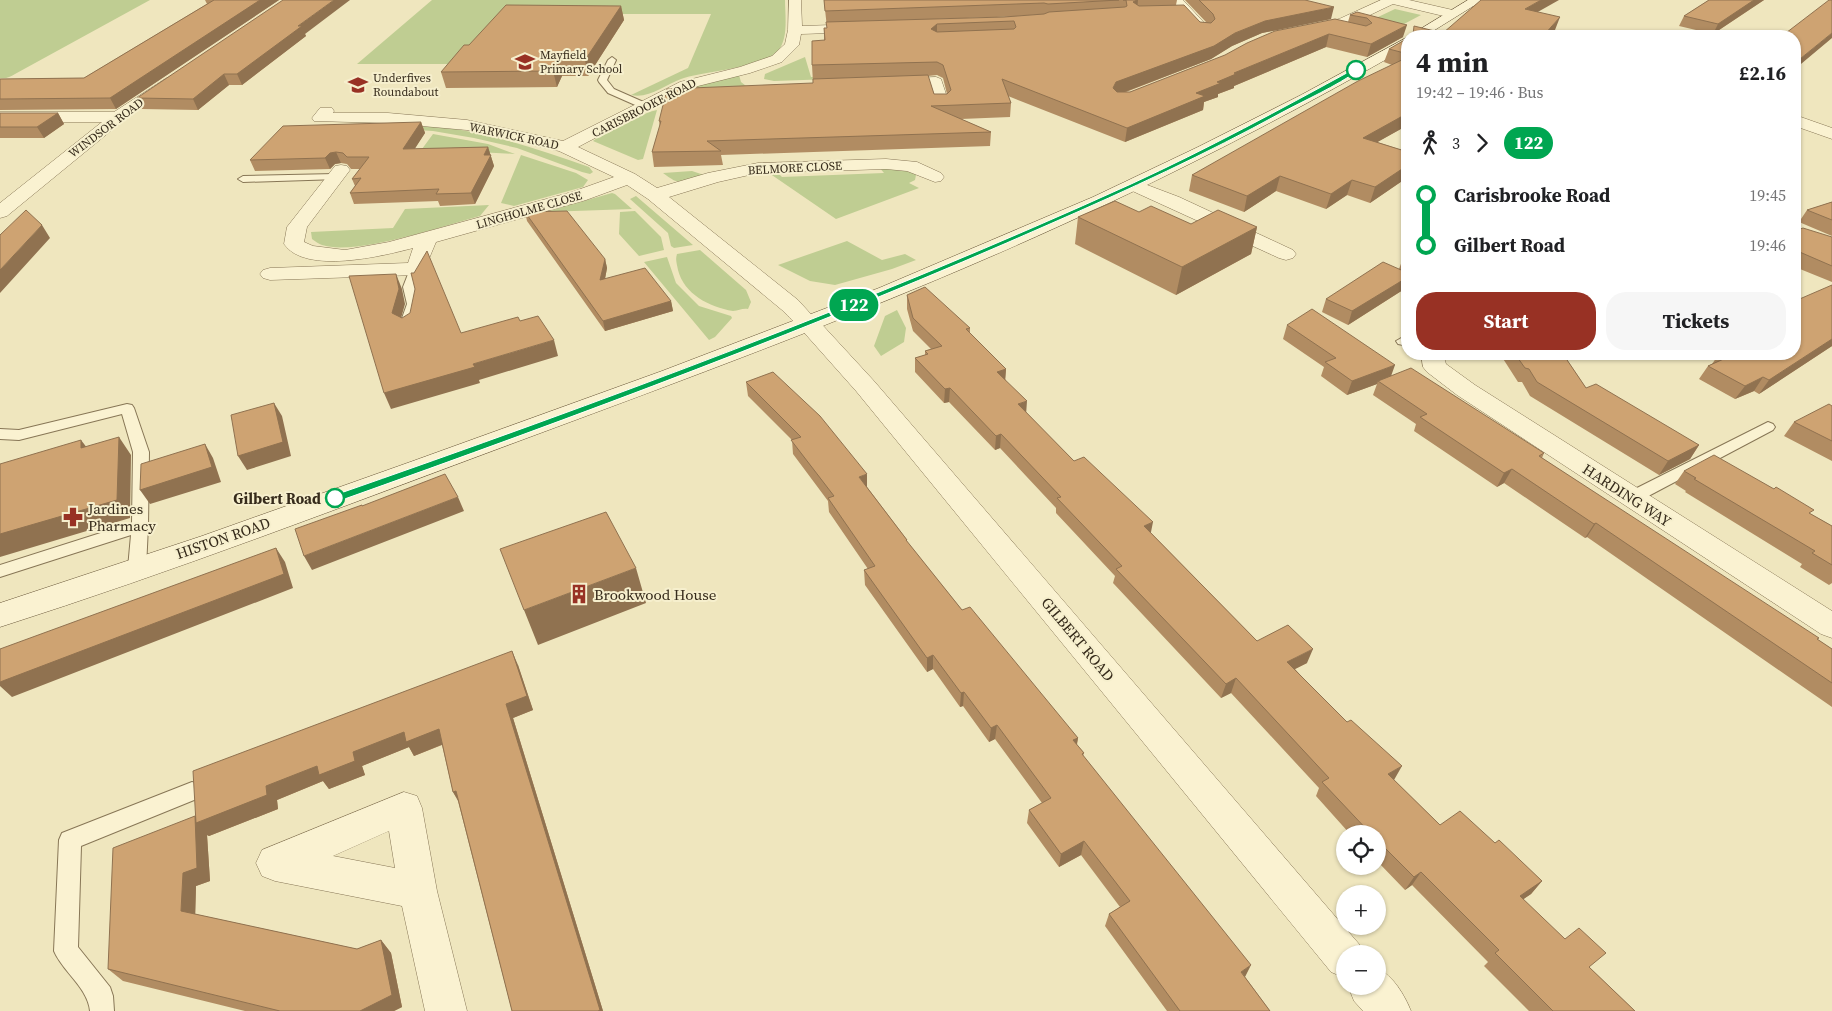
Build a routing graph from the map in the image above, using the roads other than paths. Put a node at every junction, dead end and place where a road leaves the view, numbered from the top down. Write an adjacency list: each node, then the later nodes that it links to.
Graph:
1 (795, 0): 8 (street, CARISBROOKE ROAD)
2 (1176, 0): 11 (street)
3 (1392, 0): 5 (street); 7 (street)
4 (1472, 1): 5 (street)
5 (1452, 14): 10 (street)
6 (879, 27): 8 (street)
7 (1329, 27): 9 (lane); 12 (street)
8 (796, 30): 18 (street, CARISBROOKE ROAD)
9 (1344, 30)
10 (1426, 30)
11 (1204, 31)
12 (1294, 33)
13 (1401, 45): 31 (street, HISTON ROAD)
14 (612, 60): 18 (lane)
15 (179, 76): 21 (street, WINDSOR ROAD)
16 (876, 84): 17 (street)
17 (941, 103)
18 (646, 106): 26 (street, CARISBROOKE ROAD)
19 (326, 111): 26 (street, WARWICK ROAD)
20 (0, 117): 21 (street)
21 (118, 117): 33 (street, WINDSOR ROAD)
22 (1801, 122): 23 (street)
23 (1813, 127): 24 (street); 25 (street)
24 (1801, 130)
25 (1832, 134)
26 (565, 147): 29 (street, WARWICK ROAD)
27 (338, 174): 30 (lane); 34 (street, LINGHOLME CLOSE)
28 (935, 177): 32 (street, BELMORE CLOSE)
29 (629, 178): 32 (street, WARWICK ROAD); 34 (street, LINGHOLME CLOSE)
30 (243, 179)
31 (1134, 185): 35 (street); 38 (street, HISTON ROAD)
32 (655, 195): 38 (street, WARWICK ROAD)
33 (0, 212)
34 (427, 238): 36 (street)
35 (1286, 254)
36 (416, 269): 37 (street); 39 (lane)
37 (270, 274)
38 (808, 323): 45 (street, HISTON ROAD); 51 (street, GILBERT ROAD)
39 (406, 328)
40 (1434, 360): 43 (street, HARDING WAY)
41 (1768, 427): 43 (lane)
42 (0, 434): 44 (lane)
43 (1631, 498): 48 (street, HARDING WAY)
44 (140, 526): 45 (lane); 46 (lane)
45 (137, 568): 47 (street, HISTON ROAD)
46 (0, 571)
47 (0, 616)
48 (1832, 626)
49 (192, 790): 53 (lane)
50 (418, 891): 54 (street)
51 (1336, 947)
52 (1377, 995): 55 (street)
53 (102, 1011)
54 (446, 1011)
55 (1390, 1011)

